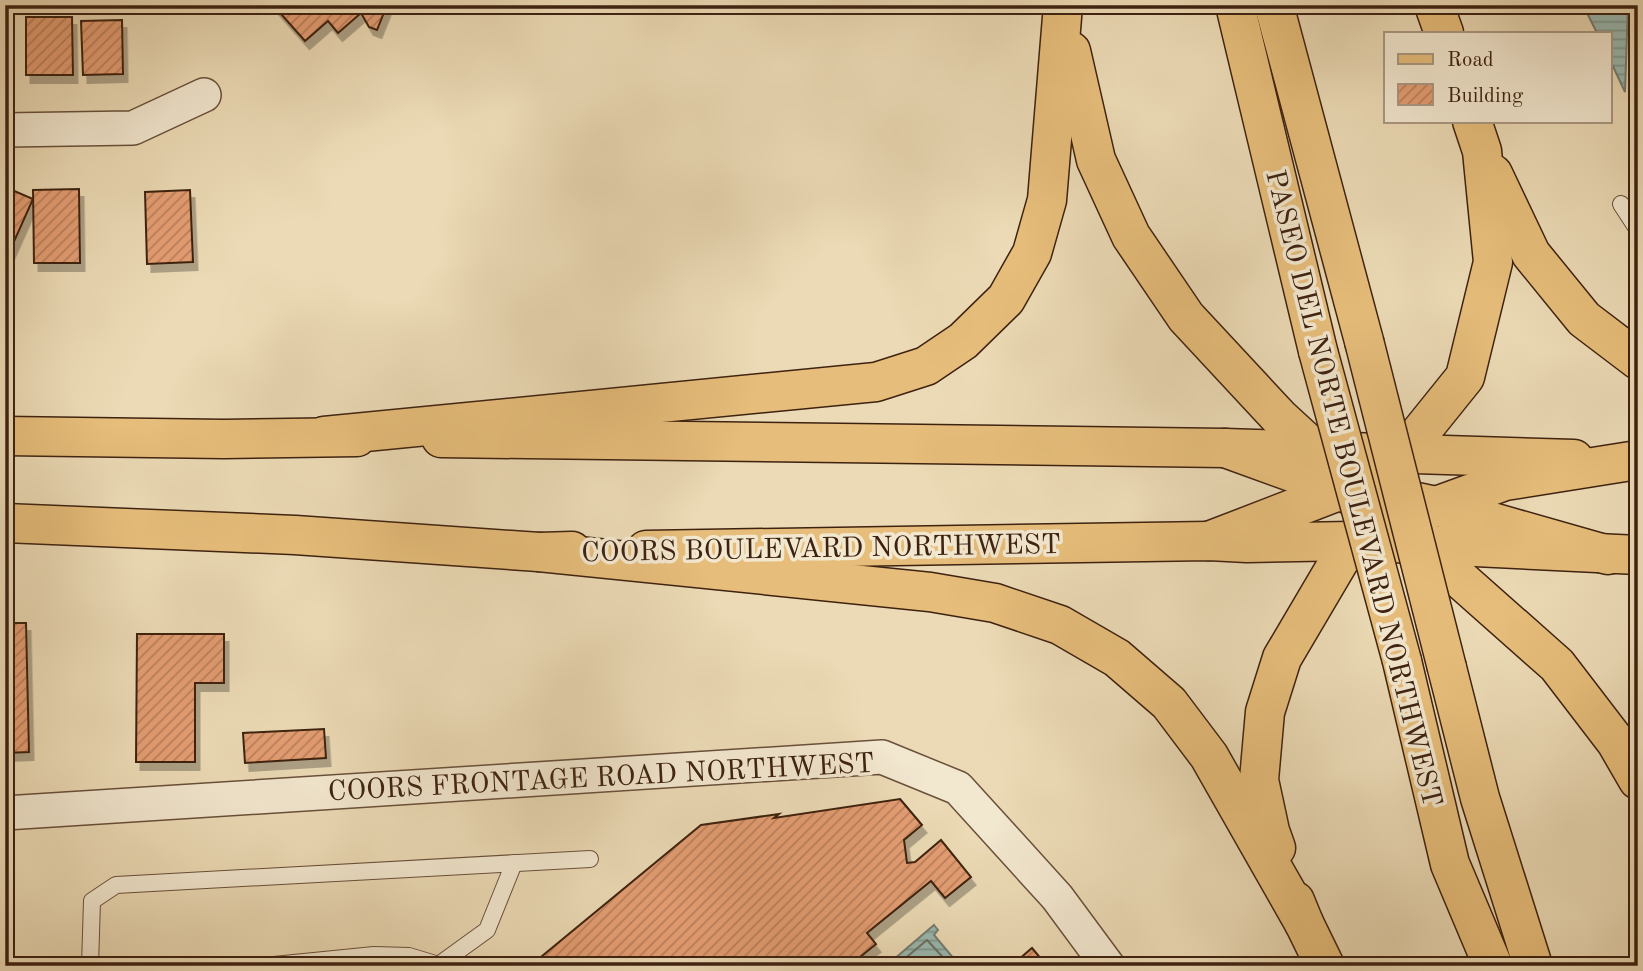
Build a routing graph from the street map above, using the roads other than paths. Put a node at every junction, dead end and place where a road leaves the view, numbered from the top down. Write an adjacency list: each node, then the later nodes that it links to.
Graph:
1 (1235, 5): 36 (main road, PASEO DEL NORTE BOULEVARD NORTHWEST, bridge)
2 (1274, 5): 37 (main road, PASEO DEL NORTE BOULEVARD NORTHWEST, bridge)
3 (1434, 5): 5 (main road)
4 (1063, 12): 13 (main road); 15 (main road)
5 (1444, 32)
6 (204, 95): 7 (street)
7 (5, 130)
8 (1477, 136): 11 (main road); 16 (main road)
9 (1621, 204): 10 (lane)
10 (1638, 230)
11 (1638, 360)
12 (5, 436): 13 (main road)
13 (324, 436): 14 (main road)
14 (1226, 448): 15 (main road); 18 (main road)
15 (1316, 451): 16 (main road); 18 (main road)
16 (1403, 454): 17 (main road); 18 (main road)
17 (1634, 461): 19 (main road, COORS BOULEVARD NORTHWEST)
18 (1351, 486): 19 (main road); 21 (main road); 22 (main road)
19 (1436, 506): 21 (main road, COORS BOULEVARD NORTHWEST); 25 (main road)
20 (5, 523): 24 (main road, COORS BOULEVARD NORTHWEST)
21 (1410, 534): 23 (main road, COORS BOULEVARD NORTHWEST); 25 (main road); 26 (main road)
22 (1209, 541): 23 (main road, COORS BOULEVARD NORTHWEST); 24 (main road, COORS BOULEVARD NORTHWEST)
23 (1351, 541): 30 (main road)
24 (539, 552): 30 (main road)
25 (1623, 555)
26 (1638, 780)
27 (5, 813): 34 (street, COORS FRONTAGE ROAD NORTHWEST)
28 (590, 859): 29 (lane)
29 (514, 863): 31 (lane); 32 (lane)
30 (1304, 923): 35 (main road)
31 (441, 965): 33 (lane)
32 (90, 966)
33 (264, 966)
34 (1108, 966)
35 (1325, 966)
36 (1493, 966)
37 (1533, 966)

